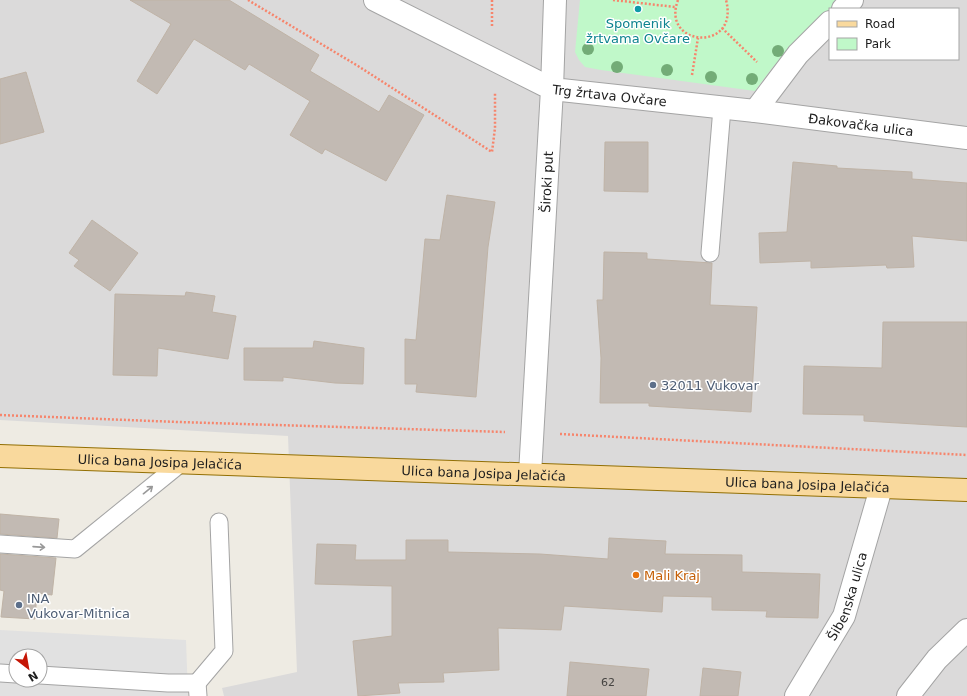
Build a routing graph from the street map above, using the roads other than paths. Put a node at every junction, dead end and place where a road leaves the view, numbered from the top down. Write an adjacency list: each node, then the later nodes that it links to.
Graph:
1 (375, 0): 6 (street)
2 (554, 0): 6 (street, Trg žrtava Ovčare)
3 (852, 0): 4 (street)
4 (844, 8)
5 (829, 23): 8 (street)
6 (552, 89): 7 (street, Trg žrtava Ovčare); 13 (street, Široki put)
7 (722, 108): 8 (street, Trg žrtava Ovčare); 10 (lane)
8 (755, 111): 9 (street, Đakovačka ulica)
9 (967, 138)
10 (710, 253)
11 (0, 456): 12 (main road, Ulica bana Josipa Jelačića)
12 (181, 463): 13 (main road, Ulica bana Josipa Jelačića); 17 (lane, one-way to 12)
13 (530, 474): 14 (main road, Ulica bana Josipa Jelačića)
14 (881, 488): 15 (main road, Ulica bana Josipa Jelačića); 21 (street, Šibenska ulica)
15 (967, 490)
16 (219, 522): 20 (lane)
17 (0, 544)
18 (967, 630): 22 (street)
19 (48, 676): 20 (lane)
20 (197, 690)
21 (796, 696)
22 (908, 696)

